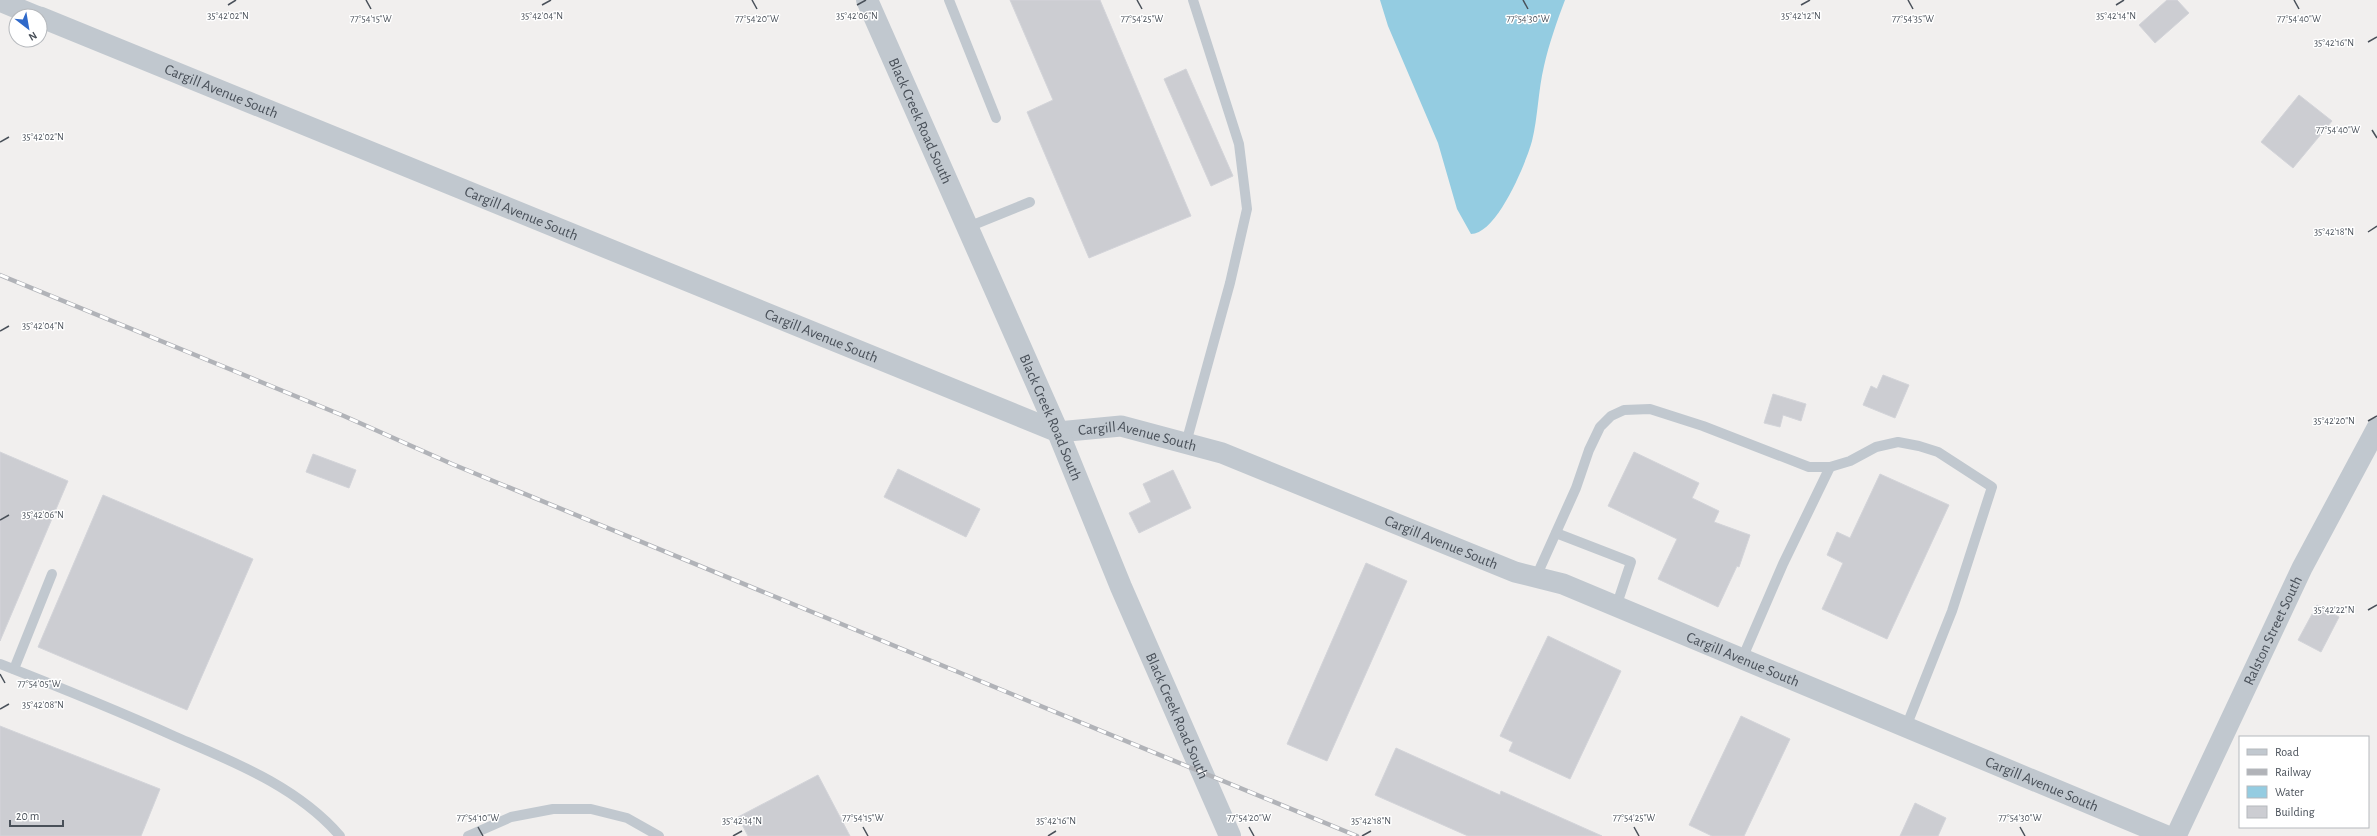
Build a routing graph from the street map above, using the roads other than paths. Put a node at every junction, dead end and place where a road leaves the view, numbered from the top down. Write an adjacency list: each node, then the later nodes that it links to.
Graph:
1 (867, 0): 9 (street, Black Creek Road South)
2 (949, 0): 7 (lane)
3 (1192, 0): 12 (lane)
4 (0, 1): 5 (street)
5 (17, 8)
6 (48, 21): 11 (street, Cargill Avenue South)
7 (996, 118)
8 (1030, 202): 9 (lane)
9 (968, 227): 11 (street, Black Creek Road South)
10 (2377, 428): 27 (street, Ralston Street South)
11 (1058, 432): 12 (street, Cargill Avenue South); 25 (street, Black Creek Road South)
12 (1186, 443): 16 (street, Cargill Avenue South)
13 (1830, 467): 14 (lane); 18 (lane); 21 (lane)
14 (1556, 533): 16 (lane); 17 (lane)
15 (52, 574): 20 (lane)
16 (1536, 577): 17 (street, Cargill Avenue South)
17 (1616, 606): 18 (street, Cargill Avenue South)
18 (1742, 659): 21 (street, Cargill Avenue South)
19 (0, 664): 20 (lane)
20 (14, 669): 22 (lane)
21 (1906, 727): 26 (street, Cargill Avenue South)
22 (340, 836)
23 (468, 836): 24 (lane)
24 (659, 836)
25 (1230, 836)
26 (2167, 836)
27 (2176, 836)

